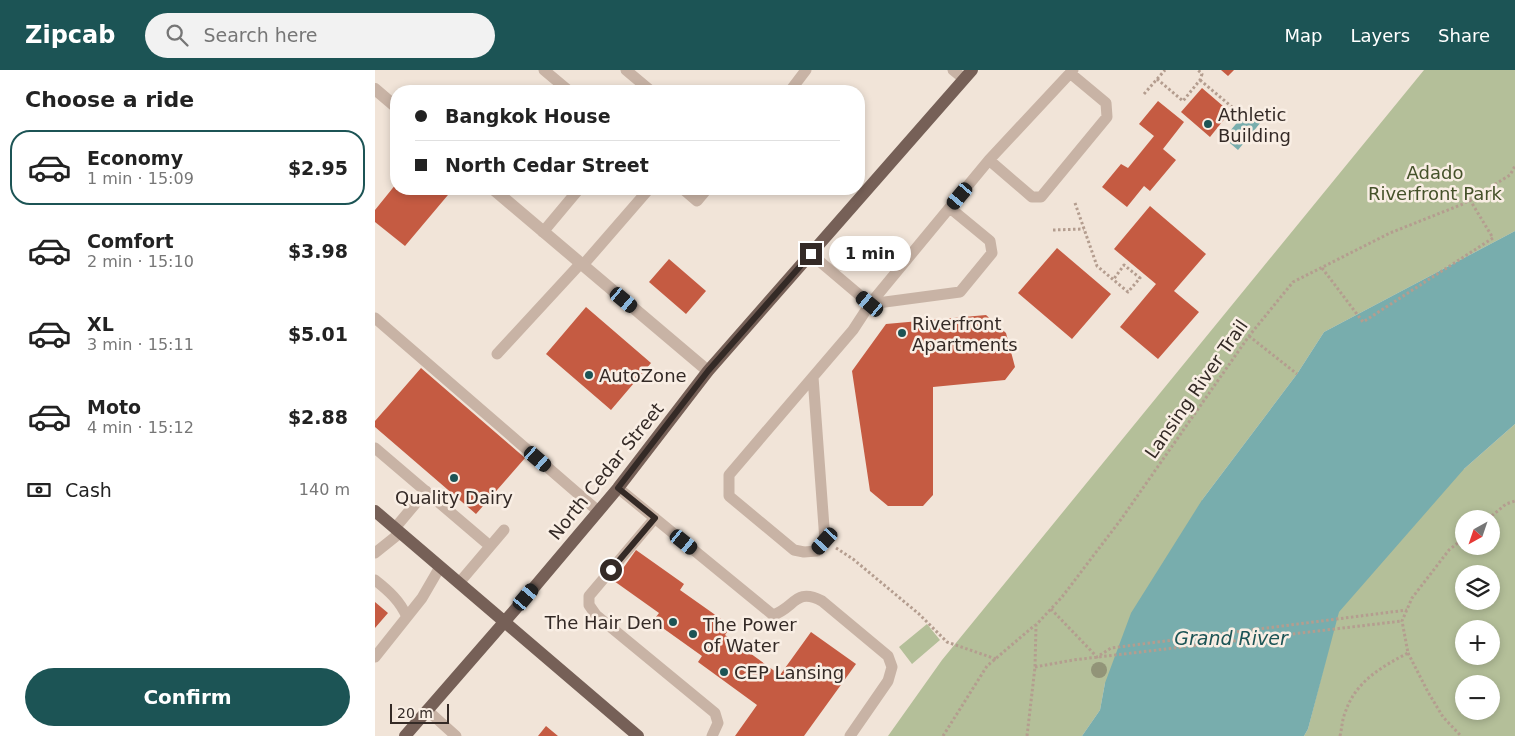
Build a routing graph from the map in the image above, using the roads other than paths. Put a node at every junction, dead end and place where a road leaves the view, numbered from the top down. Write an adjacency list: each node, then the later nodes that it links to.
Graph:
1 (544, 70): 7 (lane)
2 (626, 70): 8 (lane)
3 (806, 70): 9 (lane)
4 (953, 70): 6 (lane)
5 (1071, 71): 12 (lane); 12 (lane)
6 (968, 74): 13 (main road, North Cedar Street)
7 (562, 85)
8 (644, 85)
9 (795, 85)
10 (375, 89): 11 (street)
11 (390, 102)
12 (989, 160): 20 (lane)
13 (865, 192)
14 (500, 195): 21 (street)
15 (574, 195): 21 (lane)
16 (644, 195): 23 (lane)
17 (690, 195): 18 (lane)
18 (702, 195)
19 (862, 195): 22 (main road, North Cedar Street)
20 (950, 208): 24 (lane); 24 (lane)
21 (543, 232): 23 (street)
22 (811, 254): 24 (lane); 27 (main road, North Cedar Street)
23 (582, 264): 26 (lane); 27 (street)
24 (870, 304): 28 (lane)
25 (377, 322): 33 (lane)
26 (497, 354)
27 (708, 371): 30 (main road, North Cedar Street)
28 (813, 377): 28 (lane)
29 (375, 448): 31 (lane)
30 (618, 488): 33 (main road, North Cedar Street); 34 (lane)
31 (426, 491): 36 (lane); 37 (lane)
32 (375, 511): 36 (main road)
33 (598, 511): 43 (main road, North Cedar Street)
34 (655, 518): 50 (lane); 51 (lane)
35 (504, 530): 37 (lane)
36 (397, 531): 38 (lane); 39 (main road)
37 (490, 546): 41 (lane)
38 (375, 553)
39 (440, 567): 41 (main road); 42 (lane)
40 (375, 580): 42 (lane)
41 (459, 583): 43 (main road)
42 (407, 617): 44 (lane)
43 (503, 621): 46 (main road, North Cedar Street); 49 (main road)
44 (381, 645): 45 (lane)
45 (375, 657)
46 (427, 710): 47 (main road, North Cedar Street); 48 (lane)
47 (405, 736)
48 (456, 736)
49 (638, 736)
50 (712, 736)
51 (850, 736)

